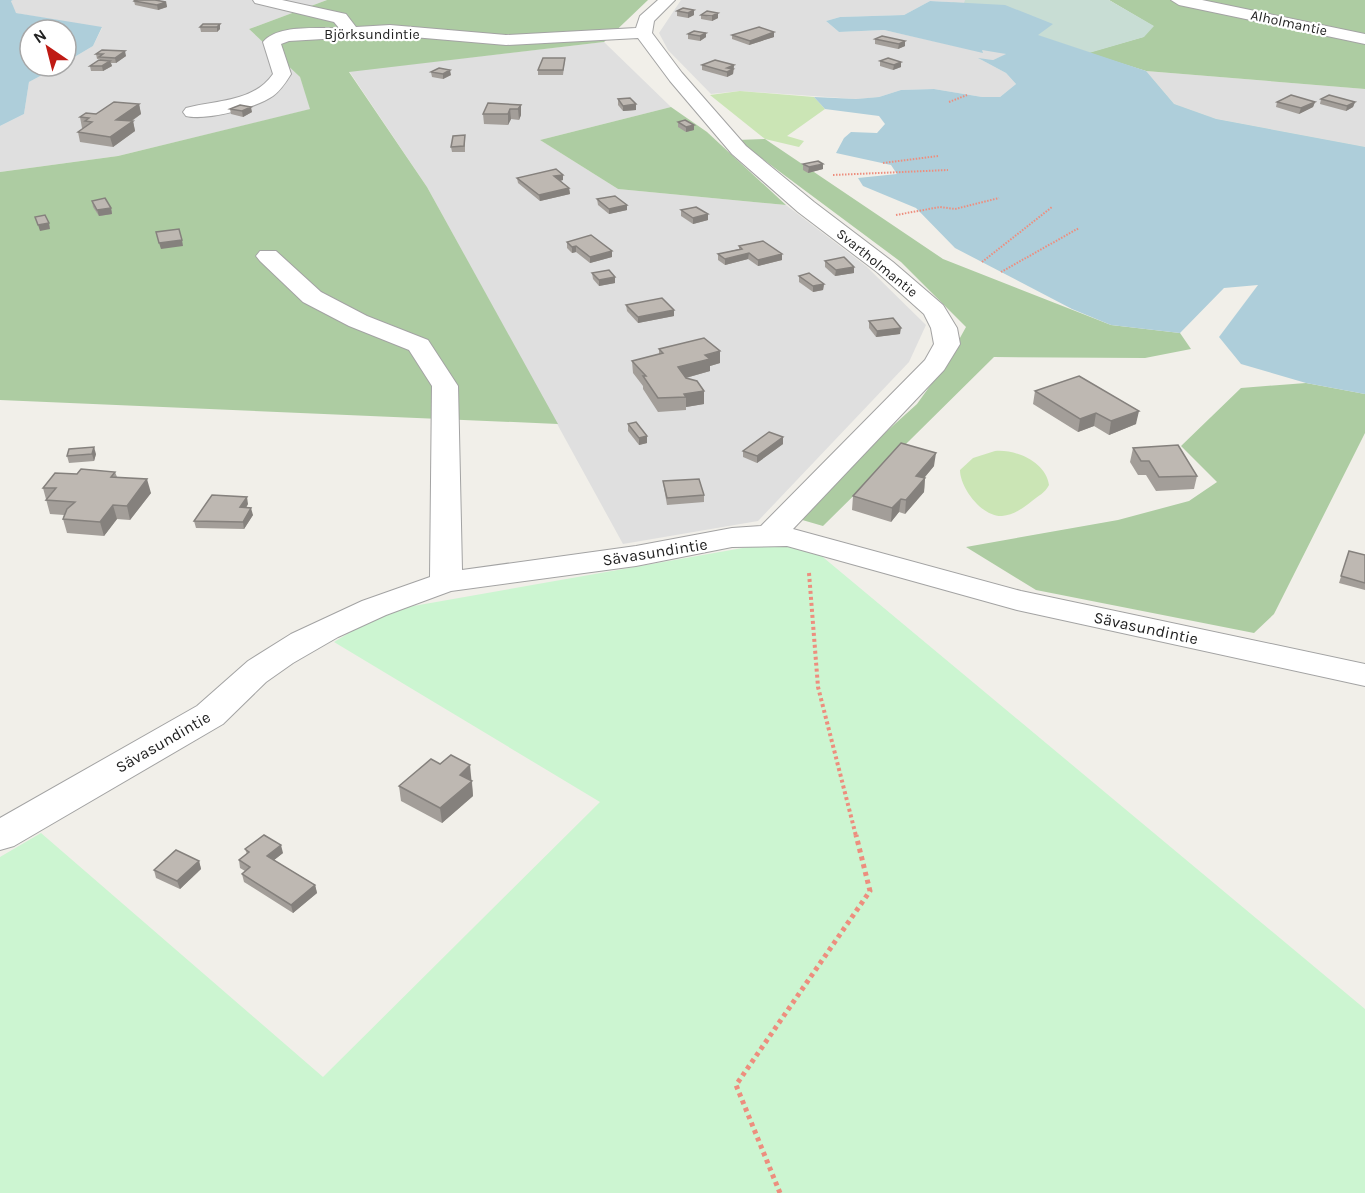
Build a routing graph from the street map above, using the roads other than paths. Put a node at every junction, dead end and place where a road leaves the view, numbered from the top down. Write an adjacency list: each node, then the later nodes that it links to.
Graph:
1 (261, 0): 4 (street)
2 (667, 0): 5 (street)
3 (1179, 0): 6 (street, Alholmantie)
4 (352, 32): 5 (street, Björksundintie); 7 (street, Björksundintie)
5 (643, 33): 9 (street, Svartholmantie)
6 (1365, 39)
7 (193, 112)
8 (268, 256): 10 (street)
9 (780, 535): 10 (street, Sävasundintie); 11 (street, Sävasundintie)
10 (446, 582): 12 (street, Sävasundintie)
11 (1365, 675)
12 (0, 836)

